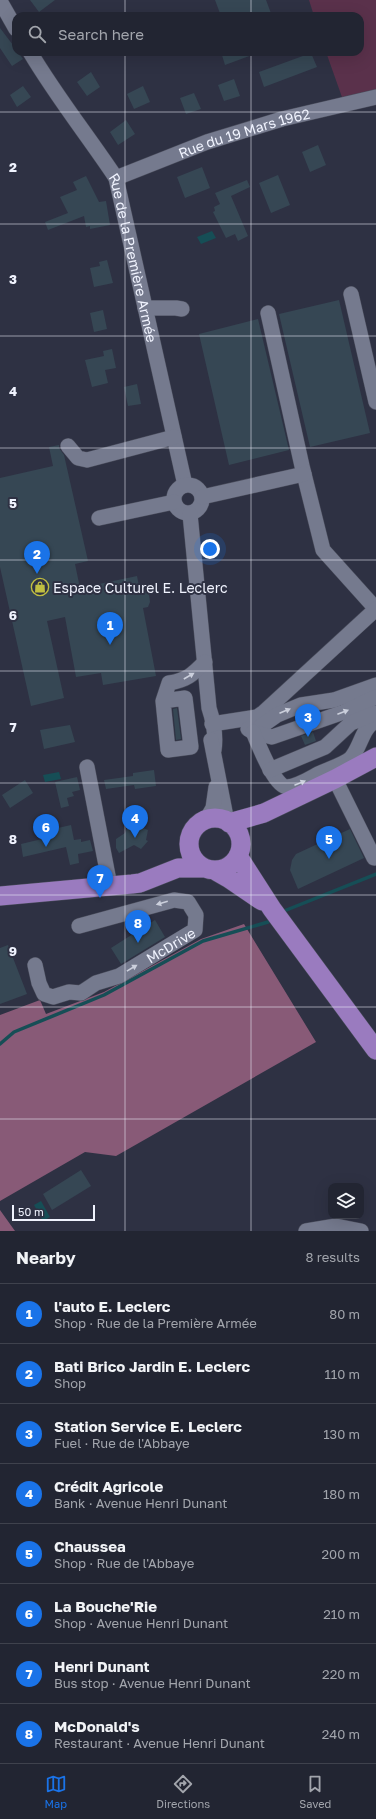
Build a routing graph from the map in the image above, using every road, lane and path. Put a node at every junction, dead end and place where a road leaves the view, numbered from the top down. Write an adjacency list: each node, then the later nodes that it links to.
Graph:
1 (0, 1): 2 (street)
2 (12, 21)
3 (32, 56): 5 (street, Rue de la Première Armée)
4 (376, 97): 5 (street, Rue du 19 Mars 1962)
5 (116, 178): 7 (street, Rue de la Première Armée)
6 (351, 294): 10 (street)
7 (145, 308): 8 (street); 11 (street, Rue de la Première Armée)
8 (182, 309)
9 (268, 313): 13 (street)
10 (376, 402)
11 (174, 437): 12 (street); 14 (street, Rue de la Première Armée)
12 (68, 446)
13 (304, 474): 15 (street); 19 (street)
14 (185, 485): 15 (street); 16 (street)
15 (202, 497): 17 (street)
16 (174, 502): 17 (street); 18 (street)
17 (190, 514): 20 (street)
18 (99, 518)
19 (376, 609): 26 (street)
20 (205, 662): 23 (street, one-way to 20); 24 (street)
21 (376, 685): 29 (street, one-way to 21)
22 (376, 697): 29 (street, one-way to 22)
23 (162, 701): 30 (street); 30 (street)
24 (209, 708): 28 (street); 31 (street)
25 (376, 713): 34 (street)
26 (238, 721): 28 (street); 29 (street)
27 (376, 721): 34 (street, one-way to 27)
28 (212, 724): 31 (street)
29 (253, 732): 34 (street)
30 (190, 740): 31 (street)
31 (214, 750): 35 (street)
32 (376, 757): 36 (main road)
33 (87, 767): 45 (street)
34 (270, 770)
35 (217, 774): 38 (street); 39 (street)
36 (335, 780): 37 (main road); 42 (street)
37 (264, 813): 39 (main road); 41 (main road)
38 (206, 820): 39 (main road); 40 (main road)
39 (228, 822): 41 (main road)
40 (189, 843): 43 (main road); 44 (main road)
41 (239, 850): 43 (main road); 47 (main road)
42 (374, 858)
43 (209, 869): 44 (main road); 47 (main road)
44 (154, 877): 45 (main road)
45 (110, 886): 46 (main road)
46 (0, 896)
47 (272, 910): 50 (main road)
48 (79, 926): 49 (street, McDrive, one-way to 48)
49 (35, 965)
50 (376, 1050)
51 (306, 1231): 52 (street)
52 (361, 1231)

